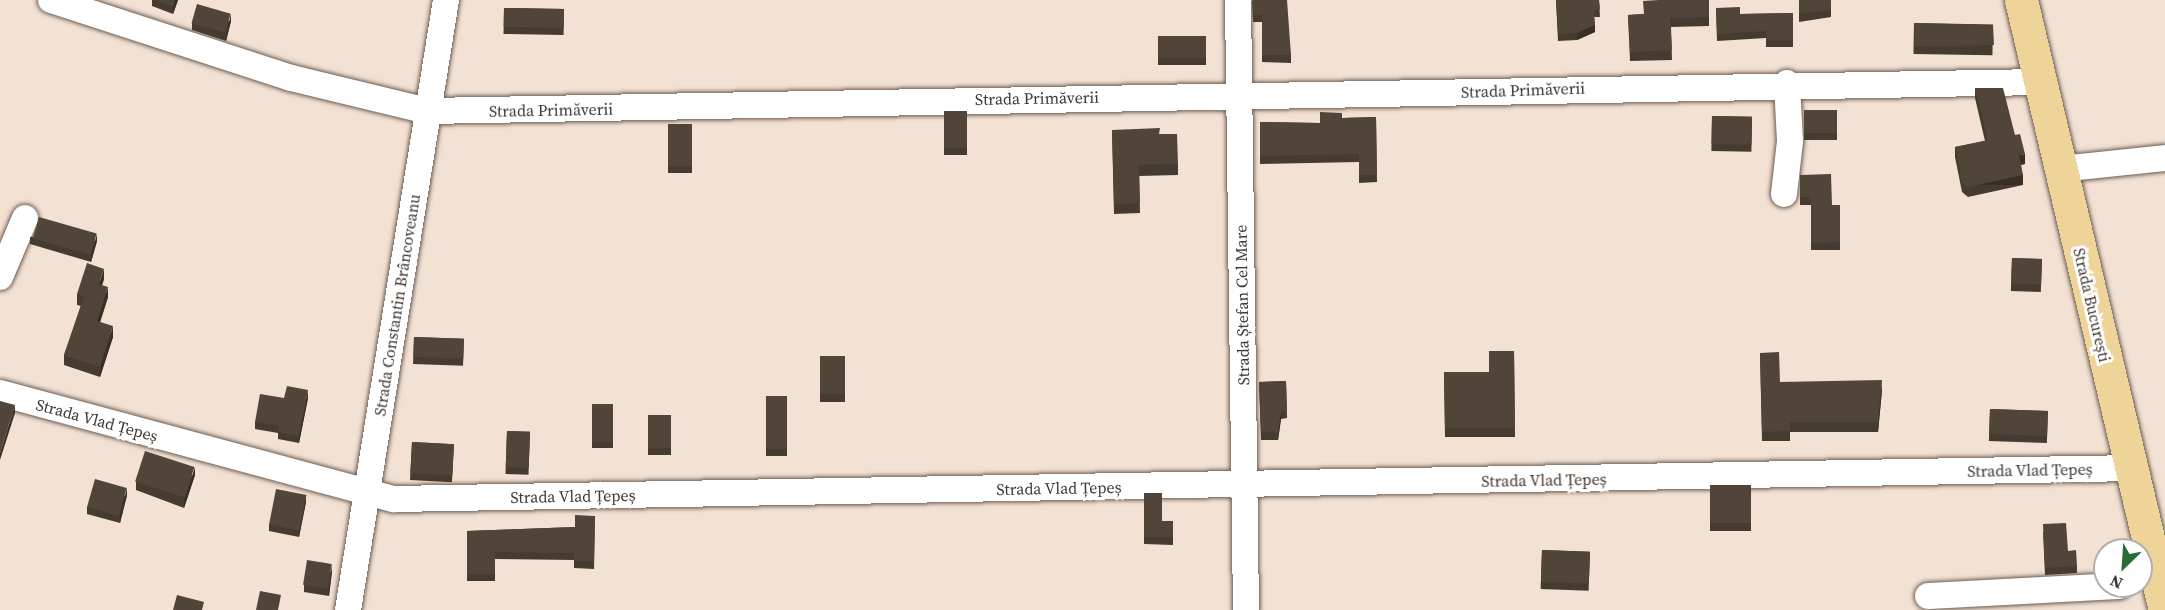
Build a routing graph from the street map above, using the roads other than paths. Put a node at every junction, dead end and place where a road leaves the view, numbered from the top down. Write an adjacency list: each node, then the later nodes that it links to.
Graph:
1 (51, 0): 8 (street, Strada Primăverii)
2 (446, 0): 8 (street, Strada Constantin Brâncoveanu)
3 (1238, 0): 7 (street, Strada Ștefan Cel Mare)
4 (2021, 0): 5 (main road, Strada București)
5 (2040, 82): 6 (street, Strada Primăverii); 10 (main road, Strada București)
6 (1787, 83): 7 (street, Strada Primăverii); 11 (street)
7 (1239, 98): 8 (street, Strada Primăverii); 16 (street, Strada Ștefan Cel Mare)
8 (428, 111): 17 (street, Strada Constantin Brâncoveanu)
9 (2165, 158): 10 (street)
10 (2060, 169): 15 (main road, Strada București)
11 (1784, 194)
12 (25, 218): 13 (street)
13 (0, 277)
14 (0, 393): 17 (street, Strada Vlad Țepeș)
15 (2131, 468): 16 (street, Strada Vlad Țepeș); 19 (main road, Strada București)
16 (1245, 485): 17 (street, Strada Vlad Țepeș); 22 (street, Strada Ștefan Cel Mare)
17 (366, 495): 21 (street, Strada Constantin Brâncoveanu)
18 (2093, 587): 20 (street)
19 (2155, 593)
20 (1928, 596)
21 (348, 610)
22 (1246, 610)

